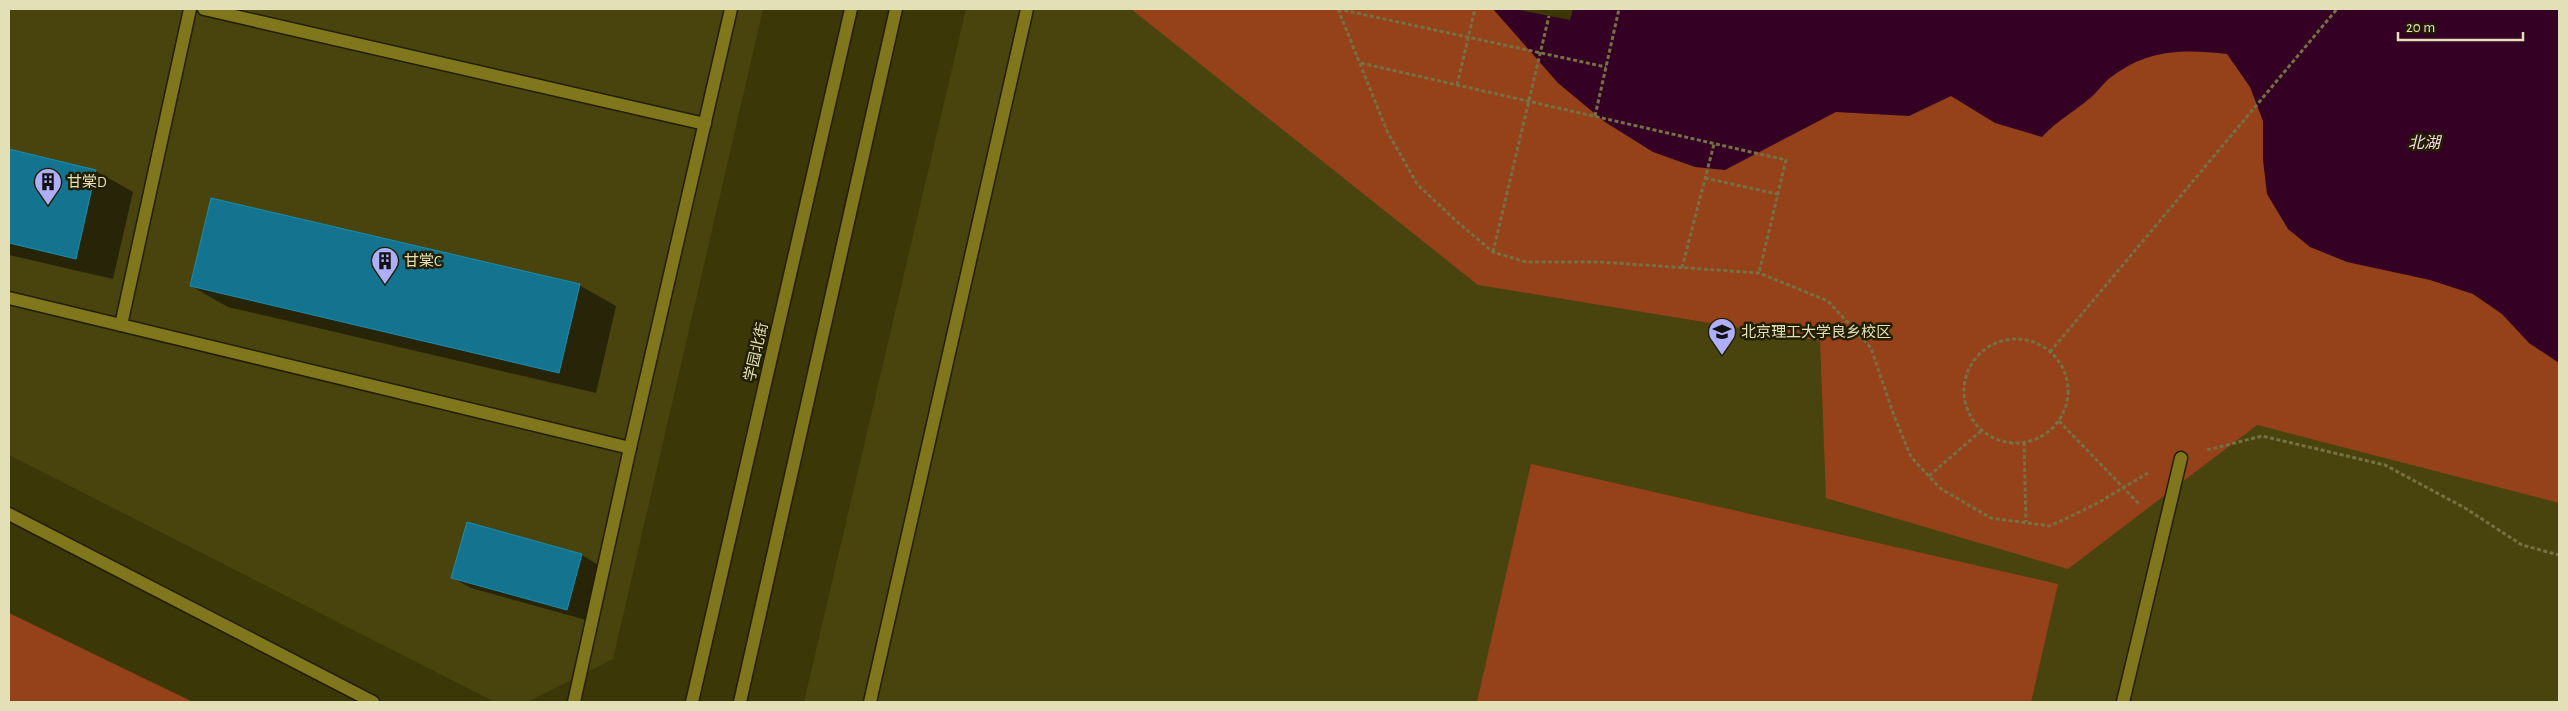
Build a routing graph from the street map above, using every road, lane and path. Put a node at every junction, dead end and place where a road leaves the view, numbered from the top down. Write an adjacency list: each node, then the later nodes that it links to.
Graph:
1 (190, 9): 26 (street)
2 (204, 9): 18 (street)
3 (731, 9): 18 (street)
4 (851, 9): 41 (street, 学园北街)
5 (896, 9): 42 (street)
6 (1027, 9): 43 (street)
7 (1338, 9): 12 (path); 13 (path)
8 (1475, 9): 12 (path)
9 (1619, 9): 14 (path)
10 (2337, 9): 27 (path)
11 (1549, 16): 16 (path)
12 (1468, 37): 14 (path); 15 (path)
13 (1362, 63): 15 (path); 22 (path)
14 (1606, 67): 17 (path)
15 (1457, 85): 16 (path)
16 (1530, 102): 17 (path); 22 (path)
17 (1595, 116): 19 (path)
18 (705, 124): 31 (street)
19 (1714, 144): 20 (path); 21 (path)
20 (1705, 178): 21 (path); 23 (path)
21 (1777, 194): 24 (path)
22 (1493, 252): 23 (path)
23 (1682, 268): 24 (path)
24 (1758, 272): 33 (path)
25 (9, 298): 26 (street)
26 (121, 325): 31 (street)
27 (2050, 352): 28 (path); 29 (path)
28 (2059, 421): 30 (path); 34 (path)
29 (1982, 430): 30 (path); 33 (path)
30 (2024, 442): 36 (path)
31 (630, 448): 40 (street)
32 (2181, 458): 34 (path); 37 (street); 38 (path)
33 (1929, 476): 36 (path)
34 (2123, 488): 36 (path); 37 (path)
35 (9, 514): 39 (street)
36 (2026, 522)
37 (2164, 531): 44 (street)
38 (2559, 554)
39 (372, 702)
40 (574, 702)
41 (692, 702)
42 (740, 702)
43 (870, 702)
44 (2123, 702)

